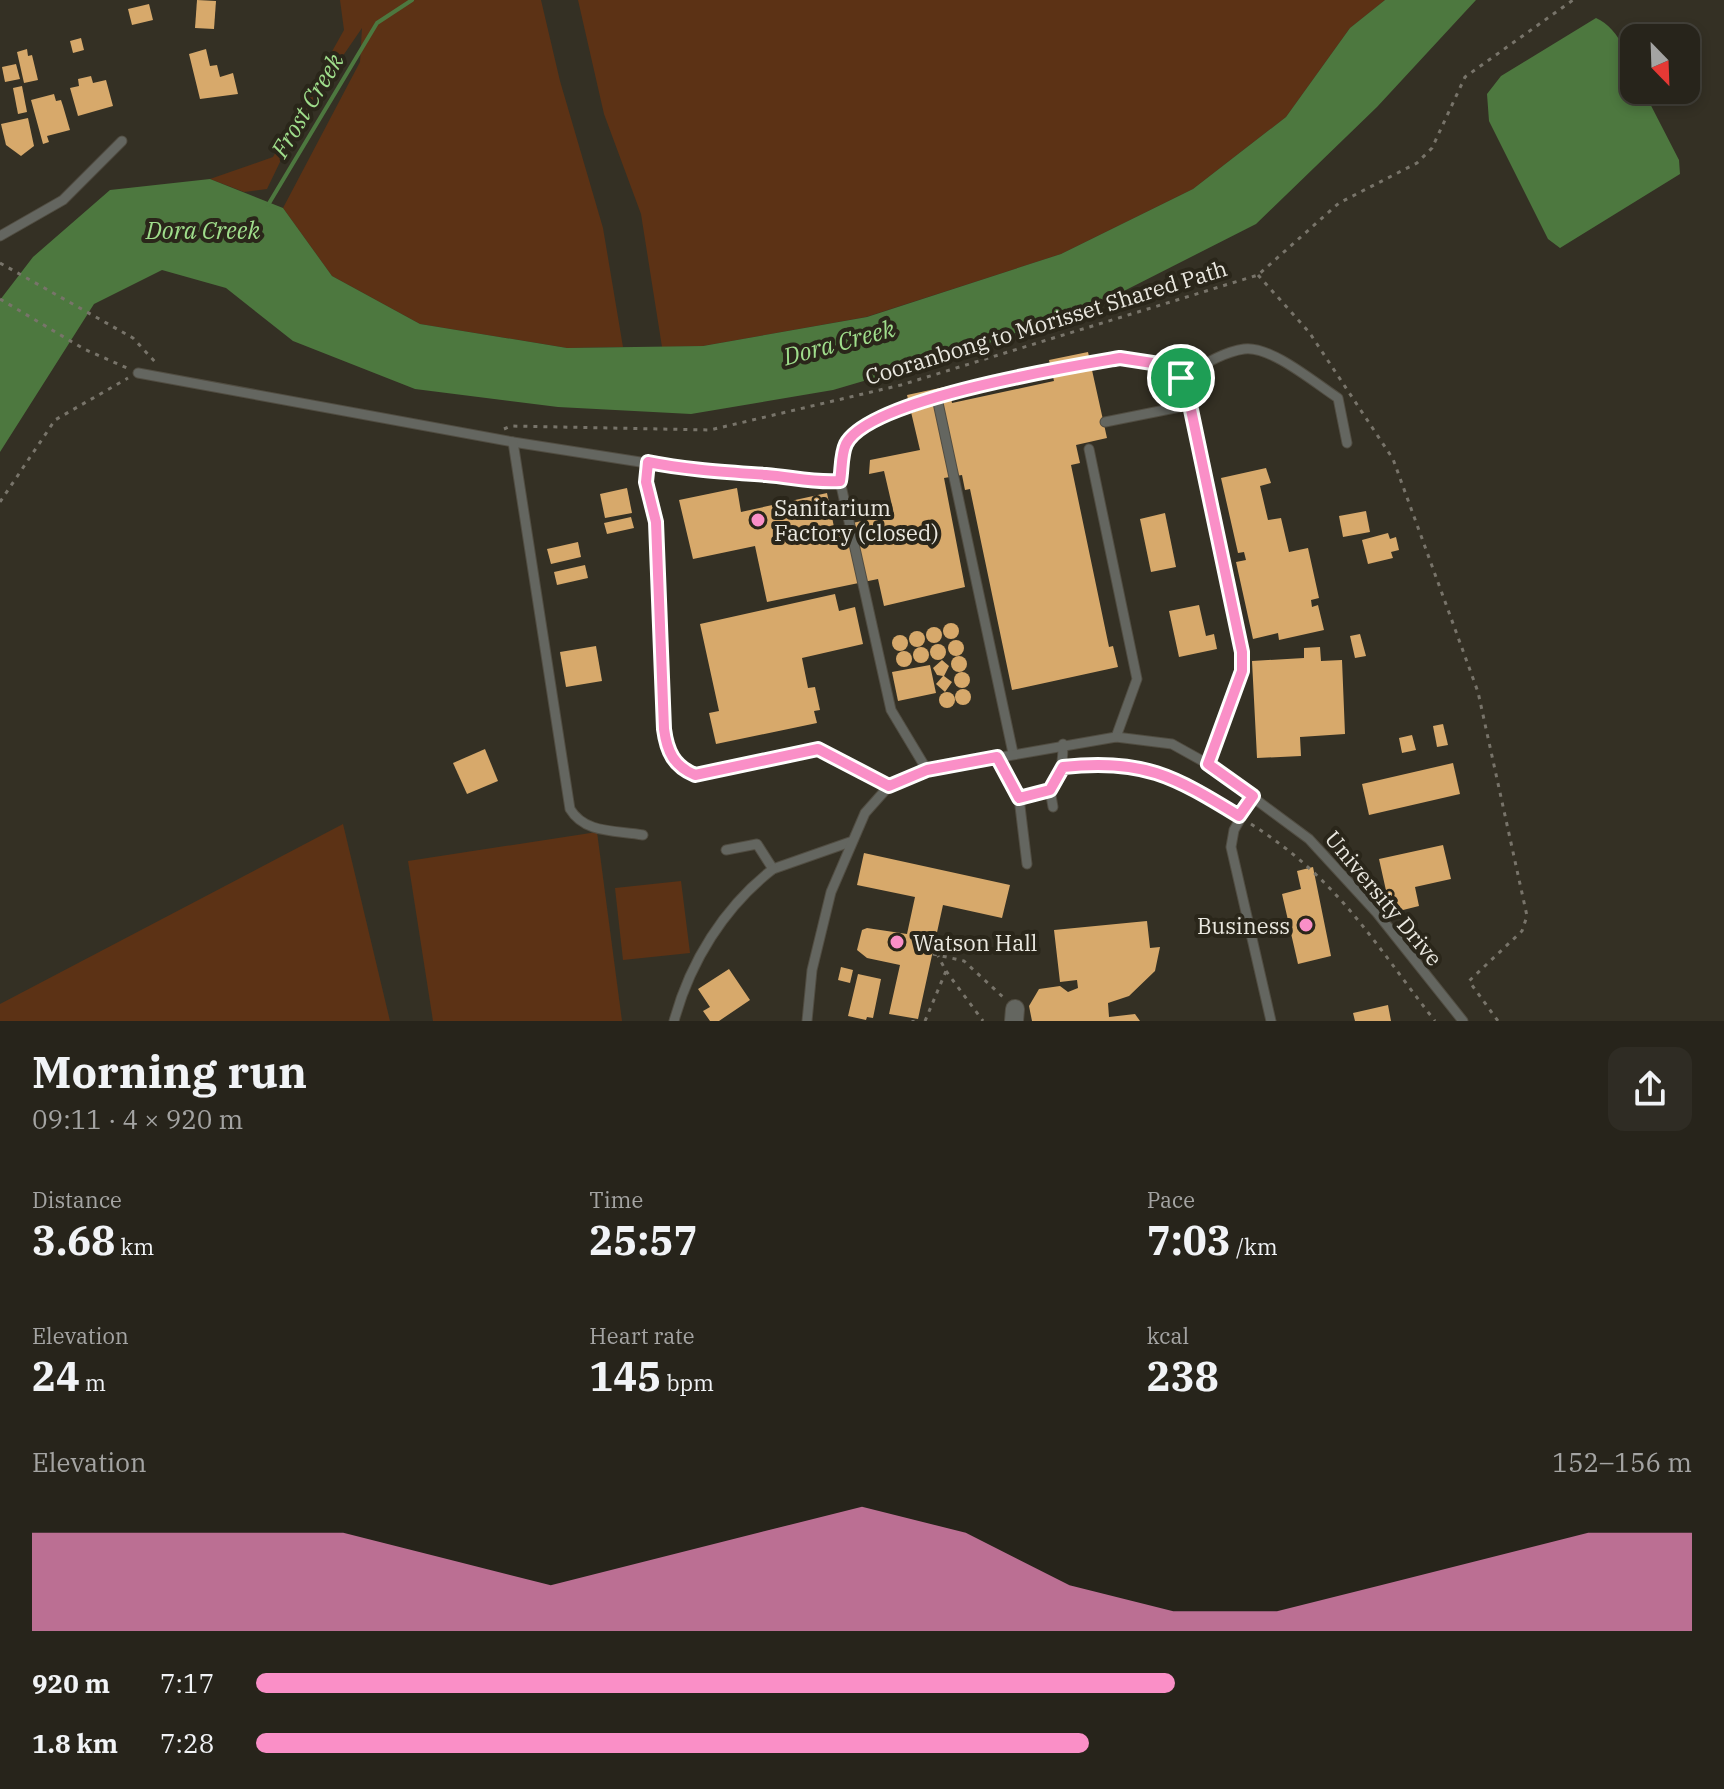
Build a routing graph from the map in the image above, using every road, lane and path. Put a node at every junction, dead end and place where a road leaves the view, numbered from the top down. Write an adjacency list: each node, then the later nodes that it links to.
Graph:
1 (1573, 0): 5 (path)
2 (122, 141): 3 (lane)
3 (0, 236)
4 (1, 263): 8 (path)
5 (1258, 275): 13 (path, Cooranbong to Morisset Shared Path); 47 (path, Cooranbong to Morisset Shared Path)
6 (0, 299): 7 (path)
7 (138, 373): 8 (lane); 19 (path)
8 (170, 378): 13 (lane)
9 (1181, 378): 10 (lane); 11 (lane); 15 (lane)
10 (937, 398): 18 (lane); 22 (lane)
11 (1190, 405): 12 (lane); 24 (lane)
12 (1105, 422)
13 (484, 437): 14 (lane)
14 (513, 442): 17 (lane); 33 (lane)
15 (1347, 443)
16 (1089, 449): 20 (lane)
17 (648, 462): 18 (lane); 27 (lane)
18 (840, 481): 26 (lane)
19 (0, 502)
20 (1116, 737): 21 (lane, University Drive); 24 (lane, University Drive)
21 (1063, 744): 22 (lane, University Drive); 25 (lane)
22 (1013, 753): 23 (lane, University Drive)
23 (997, 757): 26 (lane, University Drive); 30 (lane)
24 (1208, 764): 29 (lane, University Drive)
25 (1063, 767): 28 (lane); 32 (path)
26 (927, 770): 27 (lane, University Drive)
27 (889, 786): 34 (lane, University Drive)
28 (1050, 790): 30 (lane); 31 (lane)
29 (1253, 796): 32 (lane); 46 (lane, University Drive)
30 (1019, 798): 36 (lane)
31 (1053, 807)
32 (1239, 816): 44 (lane); 45 (path)
33 (643, 835)
34 (850, 842): 37 (lane); 41 (lane, University Drive)
35 (726, 850): 37 (lane)
36 (1027, 864)
37 (773, 869): 40 (lane)
38 (946, 971): 39 (path); 42 (path); 43 (path)
39 (1014, 1015)
40 (674, 1021)
41 (807, 1021)
42 (925, 1021)
43 (983, 1021)
44 (1271, 1021)
45 (1435, 1021)
46 (1463, 1021)
47 (1498, 1021)

